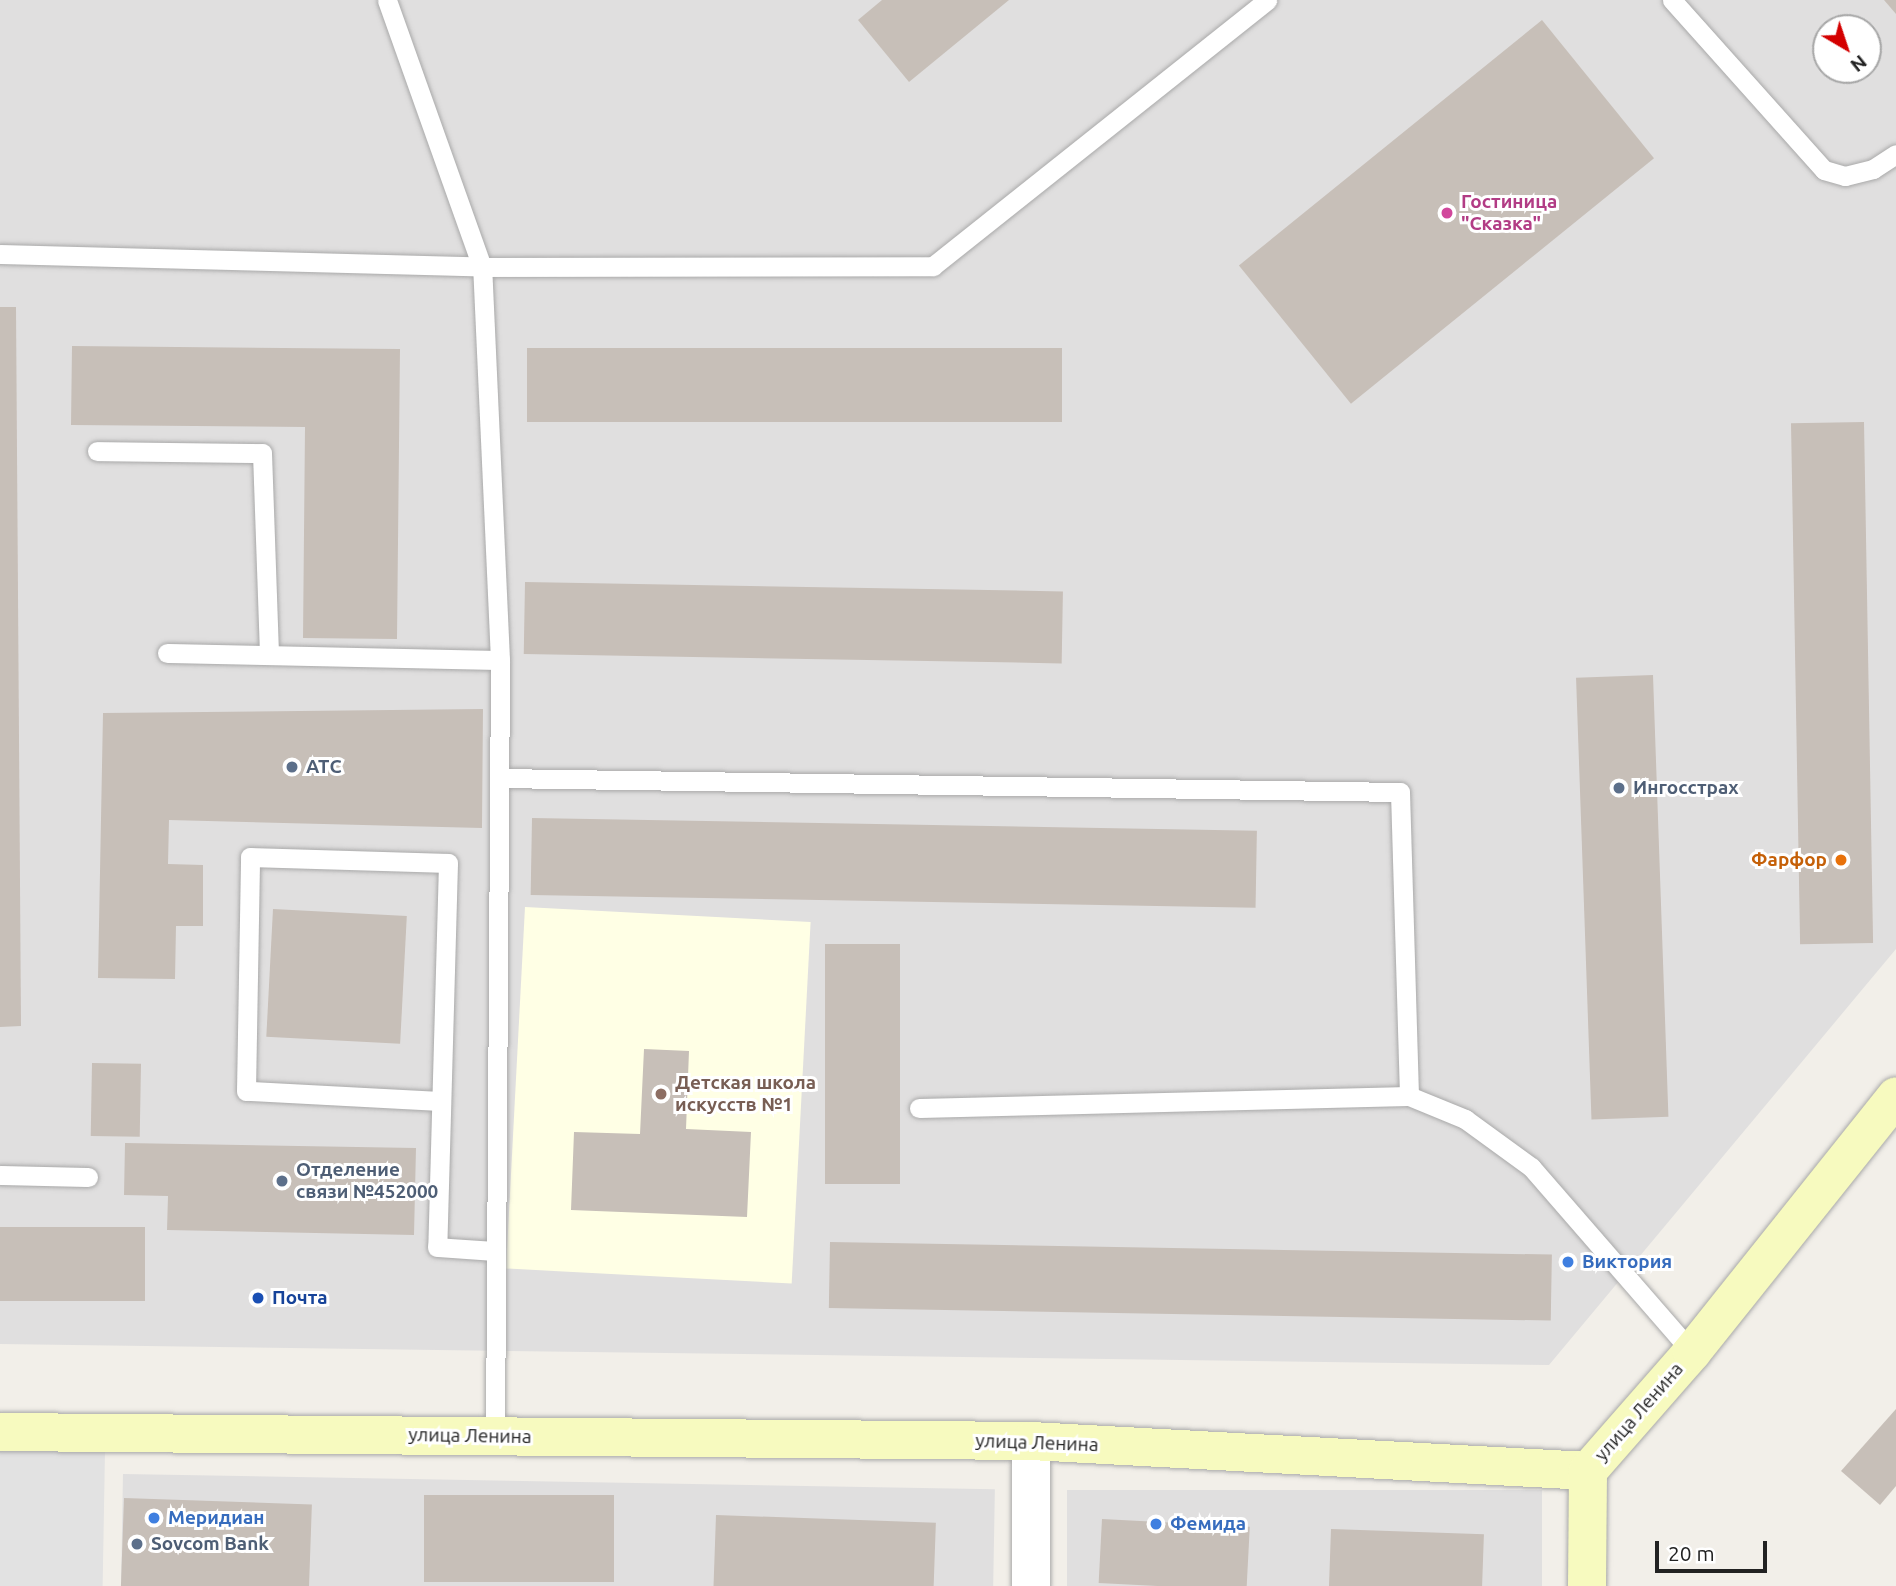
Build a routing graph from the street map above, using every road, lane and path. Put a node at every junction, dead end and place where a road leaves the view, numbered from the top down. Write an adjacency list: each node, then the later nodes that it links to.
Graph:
1 (387, 0): 6 (lane)
2 (1267, 0): 6 (lane)
3 (1672, 0): 4 (lane)
4 (1896, 154)
5 (0, 254): 6 (lane)
6 (482, 267): 10 (lane)
7 (97, 451): 9 (lane)
8 (167, 653): 9 (lane)
9 (269, 653): 10 (lane)
10 (500, 660): 11 (lane)
11 (499, 778): 12 (lane); 18 (lane)
12 (1409, 1096): 15 (lane); 19 (lane)
13 (1896, 1096): 19 (main road, улица Ленина)
14 (440, 1101): 14 (lane); 18 (lane)
15 (919, 1108)
16 (0, 1175): 17 (lane)
17 (88, 1177)
18 (496, 1251): 21 (lane)
19 (1692, 1352): 23 (main road, улица Ленина)
20 (0, 1432): 21 (main road, улица Ленина)
21 (495, 1436): 22 (main road, улица Ленина)
22 (1031, 1441): 23 (main road, улица Ленина); 24 (street)
23 (1588, 1471): 25 (main road)
24 (1031, 1586)
25 (1587, 1586)

